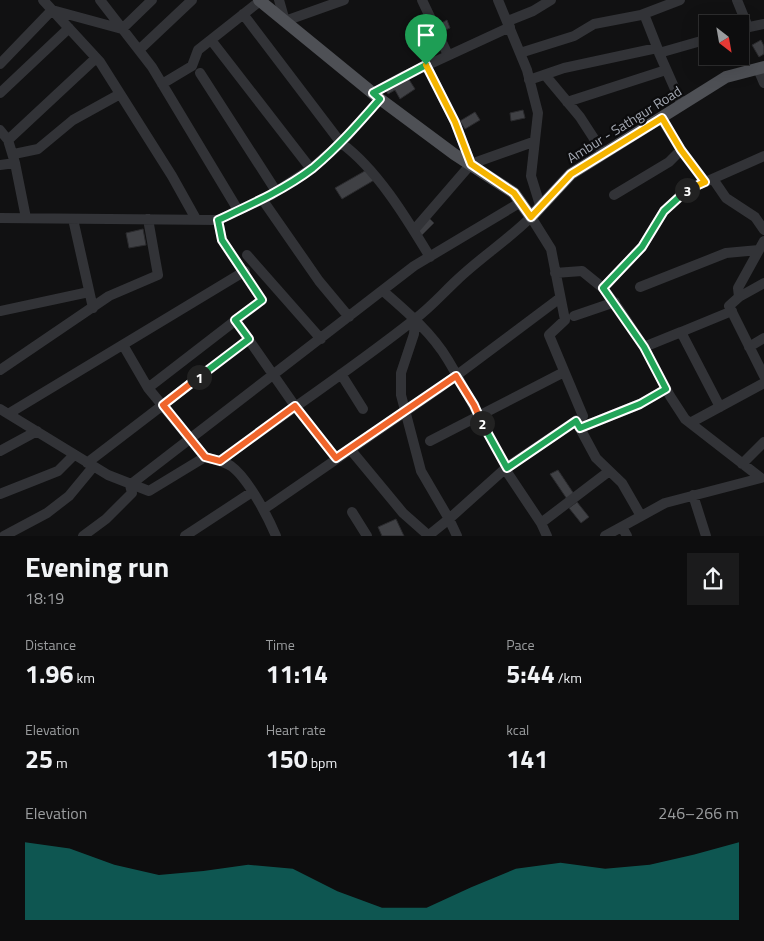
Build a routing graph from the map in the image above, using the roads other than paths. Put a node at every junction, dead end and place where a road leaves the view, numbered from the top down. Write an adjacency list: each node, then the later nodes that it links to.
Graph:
1 (43, 0): 13 (street)
2 (101, 0): 22 (street)
3 (152, 0): 22 (street)
4 (192, 0): 25 (street)
5 (260, 0): 14 (street); 17 (main road)
6 (279, 0): 17 (street)
7 (344, 0): 17 (street)
8 (422, 0): 28 (street)
9 (498, 0): 18 (street)
10 (551, 0): 18 (street)
11 (680, 0): 15 (street)
12 (737, 0): 16 (street)
13 (52, 10): 21 (street); 22 (street); 30 (street)
14 (244, 14): 23 (street); 48 (street)
15 (644, 14): 26 (street); 27 (street)
16 (741, 15)
17 (284, 21): 41 (main road)
18 (509, 24): 27 (street); 28 (street)
19 (764, 24): 20 (street)
20 (749, 27)
21 (68, 28): 29 (street); 39 (street)
22 (122, 28): 25 (street)
23 (211, 40): 38 (street); 55 (street)
24 (699, 42): 26 (street)
25 (139, 50): 38 (street)
26 (658, 50): 33 (street); 35 (street)
27 (520, 53): 36 (street)
28 (448, 55): 31 (street)
29 (96, 58): 40 (street); 46 (street)
30 (0, 64)
31 (426, 65): 41 (street); 53 (street)
32 (761, 68): 37 (street); 43 (main road, Ambur - Sathgur Road)
33 (666, 70): 42 (street); 43 (street)
34 (200, 73): 57 (street)
35 (545, 75): 36 (street); 42 (street)
36 (529, 80): 47 (street)
37 (764, 83)
38 (162, 84): 62 (street)
39 (0, 93)
40 (120, 94): 52 (street); 68 (street)
41 (377, 96): 48 (street); 53 (main road)
42 (567, 102): 50 (street)
43 (682, 105): 44 (main road, Ambur - Sathgur Road)
44 (662, 118): 49 (street); 50 (main road, Ambur - Sathgur Road)
45 (0, 130): 46 (street)
46 (8, 140): 52 (street)
47 (534, 142): 53 (street); 61 (street)
48 (341, 143): 55 (street); 70 (street)
49 (681, 150): 56 (street); 58 (street)
50 (604, 154): 61 (main road, Ambur - Sathgur Road)
51 (764, 156): 56 (street)
52 (14, 159): 54 (street); 65 (street)
53 (471, 164): 60 (main road); 70 (street)
54 (0, 165)
55 (311, 169): 57 (street)
56 (709, 180): 71 (street); 80 (street)
57 (276, 191): 59 (street)
58 (614, 194)
59 (262, 199): 62 (street); 90 (street)
60 (521, 202): 63 (main road); 75 (street)
61 (540, 205): 63 (main road, Ambur - Sathgur Road)
62 (238, 210): 69 (street)
63 (531, 217): 77 (street); 91 (street)
64 (0, 218): 65 (street)
65 (26, 218): 66 (street)
66 (73, 218): 67 (street); 82 (street)
67 (148, 219): 68 (street); 86 (street)
68 (196, 220): 69 (street)
69 (218, 220): 76 (street)
70 (414, 230): 75 (street)
71 (764, 230)
72 (764, 241): 73 (street)
73 (759, 250): 79 (street); 83 (street)
74 (247, 255): 96 (street)
75 (430, 257): 81 (street)
76 (245, 271): 92 (street); 97 (street)
77 (555, 273): 80 (street); 84 (street)
78 (764, 283): 83 (street)
79 (640, 287)
80 (603, 288): 85 (street)
81 (382, 291): 90 (street); 91 (street)
82 (89, 292): 86 (street); 87 (street)
83 (739, 297): 88 (street)
84 (560, 298): 101 (street); 104 (street)
85 (615, 302): 89 (street); 98 (street)
86 (93, 308): 100 (street)
87 (0, 311)
88 (732, 311): 93 (street); 99 (street)
89 (574, 316)
90 (349, 317): 96 (street)
91 (415, 319): 102 (street); 104 (street); 113 (street)
92 (235, 320): 95 (street); 106 (street)
93 (681, 332): 98 (street); 110 (street)
94 (764, 338): 99 (street)
95 (249, 339): 103 (street); 108 (street)
96 (321, 339): 103 (street)
97 (123, 345): 106 (street); 112 (street)
98 (644, 347): 107 (street)
99 (750, 347): 105 (street)
100 (0, 370)
101 (564, 372): 114 (street); 116 (street)
102 (342, 374): 109 (street); 111 (street)
103 (274, 376): 109 (street); 118 (street)
104 (456, 376): 113 (street); 114 (street)
105 (763, 384): 110 (street)
106 (148, 388): 108 (street)
107 (666, 389): 115 (street); 116 (street)
108 (163, 405): 118 (street); 128 (street)
109 (295, 406): 125 (street); 126 (street)
110 (720, 407): 115 (street)
111 (364, 409)
112 (4, 412): 117 (street)
113 (404, 412): 121 (street); 139 (street)
114 (478, 415): 119 (street); 129 (street)
115 (690, 423): 127 (street)
116 (578, 424): 129 (street); 130 (street)
117 (37, 431): 122 (street); 123 (street)
118 (191, 440): 124 (street); 132 (street)
119 (430, 441)
120 (764, 442): 127 (street)
121 (350, 449): 125 (street); 147 (street)
122 (0, 451)
123 (74, 455): 128 (street); 134 (street)
124 (205, 457): 126 (street); 132 (street)
125 (336, 458): 136 (street)
126 (220, 461): 133 (street)
127 (742, 464): 131 (street)
128 (90, 465): 132 (street); 142 (street)
129 (506, 468): 139 (street); 140 (street)
130 (608, 472): 138 (street); 140 (street)
131 (762, 479): 135 (street)
132 (130, 485): 143 (street)
133 (252, 492): 136 (street); 144 (street)
134 (0, 494)
135 (693, 495): 138 (street); 151 (street)
136 (264, 508): 145 (street)
137 (352, 512): 146 (street)
138 (641, 516): 141 (street)
139 (449, 519): 147 (street); 148 (street)
140 (541, 523): 149 (street)
141 (624, 531): 150 (street)
142 (4, 536)
143 (83, 536)
144 (185, 536)
145 (276, 536)
146 (367, 536)
147 (428, 536)
148 (457, 536)
149 (547, 536)
150 (605, 536)
151 (706, 536)

